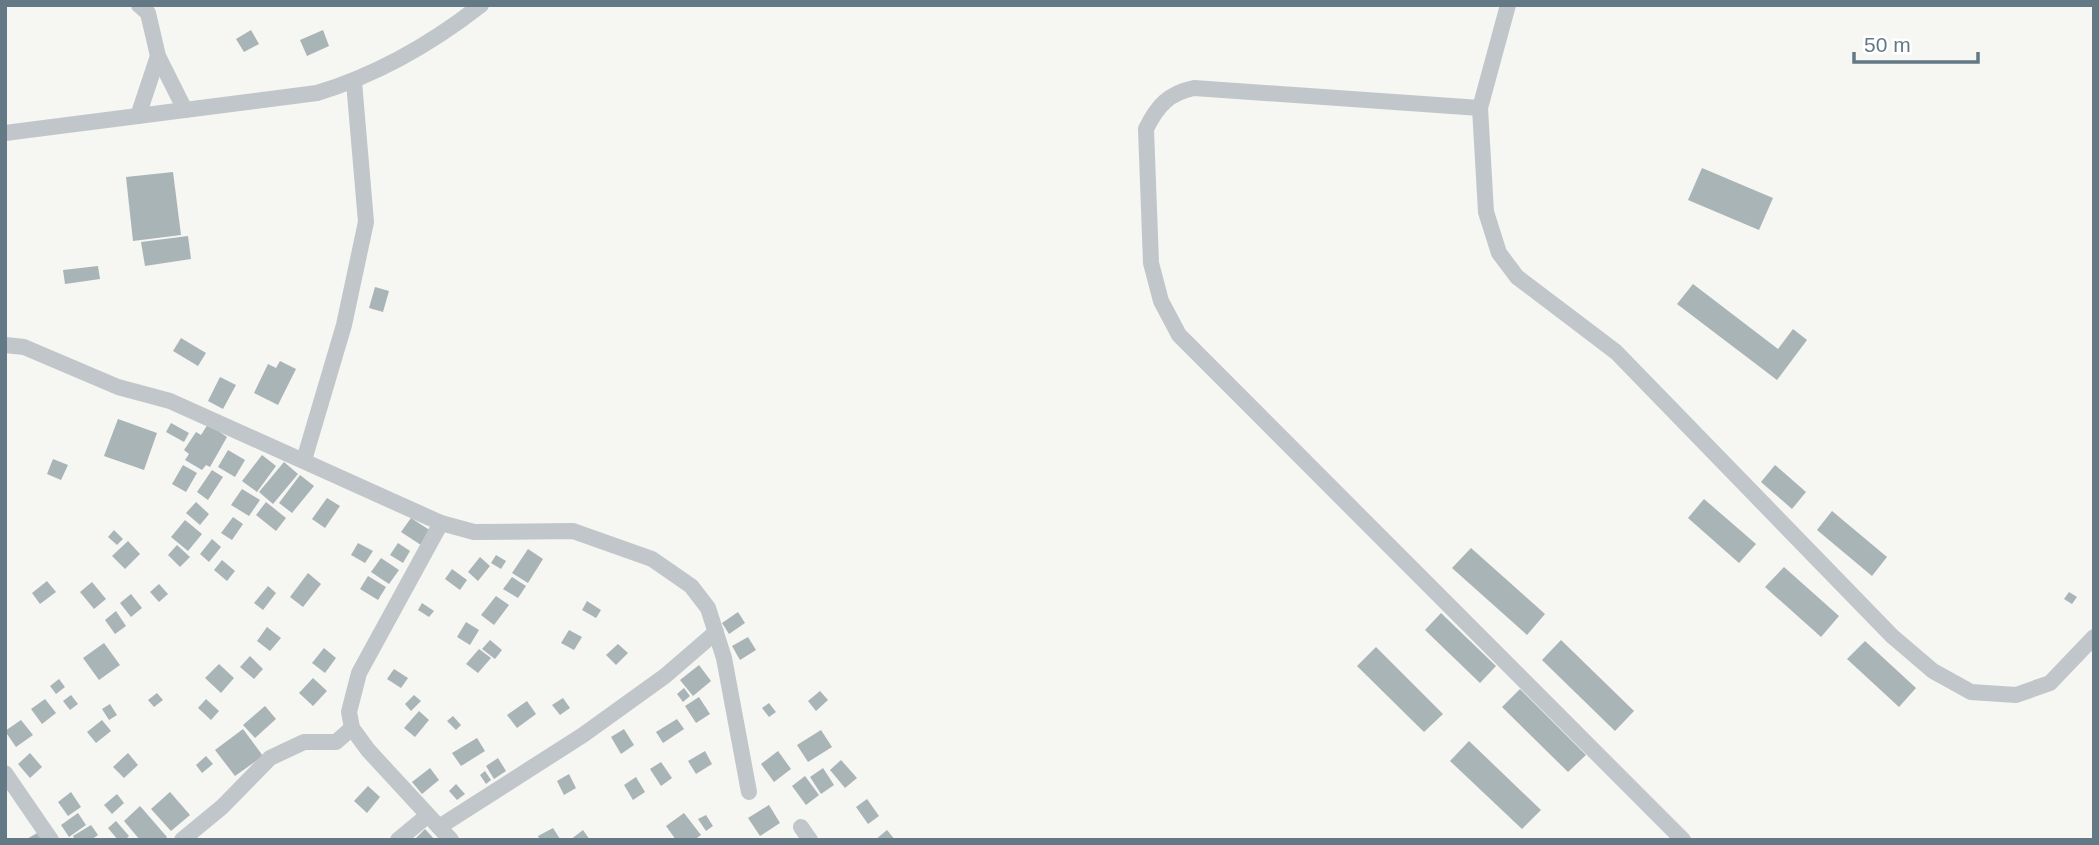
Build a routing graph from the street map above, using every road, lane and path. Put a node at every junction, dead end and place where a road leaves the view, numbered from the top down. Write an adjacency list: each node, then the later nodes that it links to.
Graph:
1 (139, 5): 4 (street)
2 (481, 5): 5 (street)
3 (1508, 5): 6 (street)
4 (158, 56): 7 (street); 8 (street)
5 (354, 82): 7 (street); 11 (street)
6 (1480, 108): 14 (street); 23 (street)
7 (185, 110): 8 (street)
8 (138, 116): 9 (street)
9 (5, 133)
10 (5, 345): 11 (street)
11 (304, 460): 12 (street)
12 (441, 523): 13 (street); 15 (street)
13 (716, 632): 17 (street); 18 (street)
14 (2094, 637)
15 (352, 728): 18 (street); 20 (street)
16 (5, 773): 19 (street)
17 (749, 792)
18 (433, 821): 21 (street); 22 (street)
19 (51, 840)
20 (182, 840)
21 (398, 840)
22 (451, 840)
23 (1683, 840)

